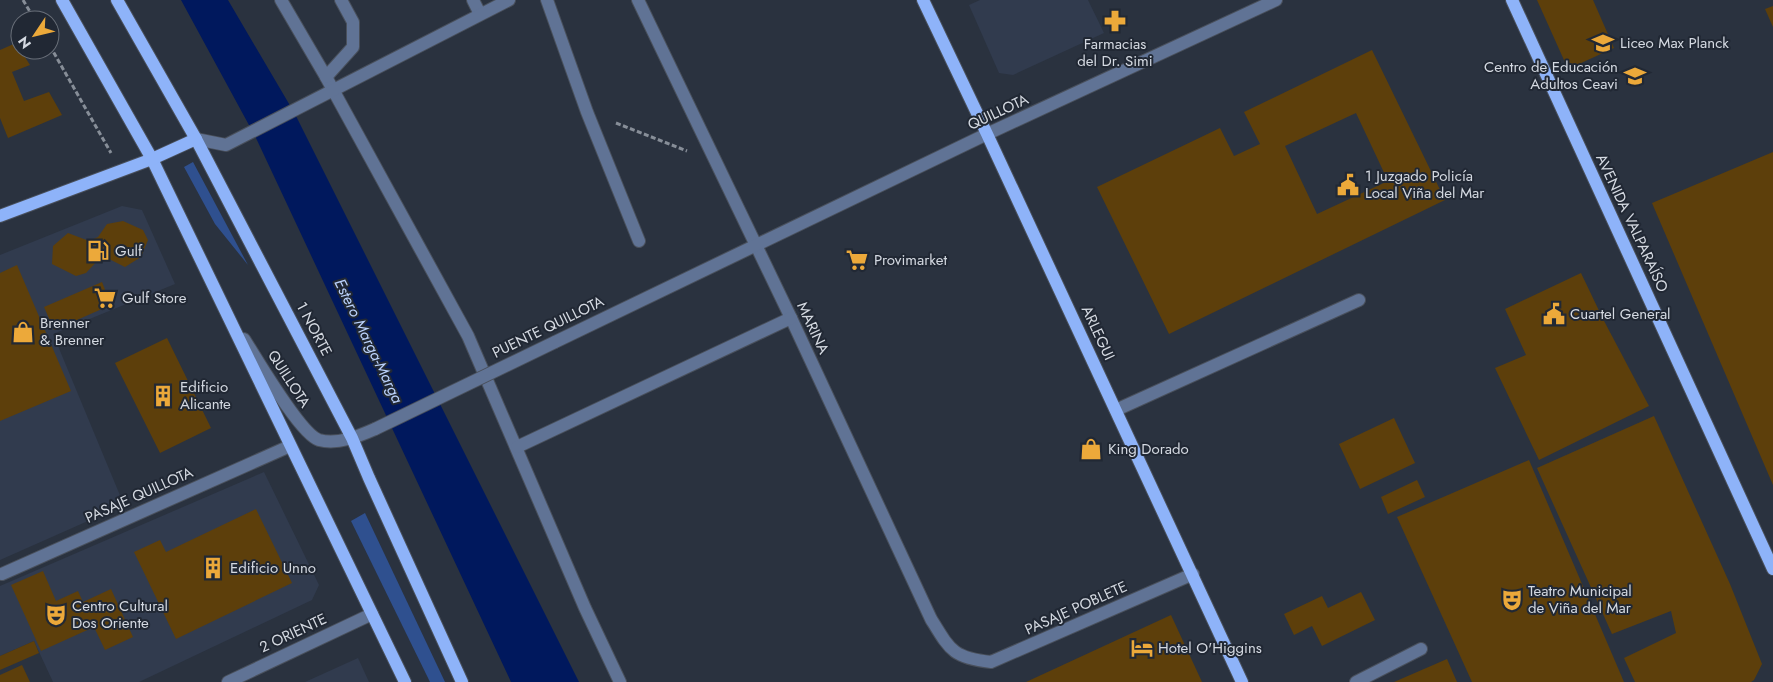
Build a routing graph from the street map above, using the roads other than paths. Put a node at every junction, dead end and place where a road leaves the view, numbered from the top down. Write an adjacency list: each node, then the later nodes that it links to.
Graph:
1 (62, 0): 17 (main road)
2 (117, 0): 16 (main road, 1 NORTE)
3 (281, 0): 13 (street)
4 (341, 0): 13 (street)
5 (473, 0): 12 (street)
6 (509, 0): 12 (street)
7 (547, 0): 19 (street)
8 (638, 0): 20 (street, MARINA)
9 (923, 0): 15 (main road, ARLEGUI)
10 (1276, 0): 15 (street, QUILLOTA)
11 (1512, 0): 30 (main road, AVENIDA VALPARAÍSO)
12 (480, 14): 14 (street)
13 (326, 77): 14 (street)
14 (333, 91): 16 (street); 29 (street)
15 (987, 134): 20 (street, QUILLOTA); 25 (main road, ARLEGUI)
16 (196, 139): 17 (main road); 27 (main road, 1 NORTE)
17 (152, 159): 18 (main road); 23 (main road)
18 (0, 216)
19 (639, 241)
20 (755, 246): 21 (street, QUILLOTA); 24 (street, MARINA)
21 (735, 256): 26 (street, PUENTE QUILLOTA, bridge)
22 (1359, 300): 25 (street)
23 (223, 308): 27 (street, QUILLOTA); 28 (main road)
24 (791, 318): 29 (street); 35 (street, MARINA)
25 (1116, 410): 32 (main road, ARLEGUI)
26 (375, 429): 27 (street, QUILLOTA)
27 (352, 438): 38 (main road, 1 NORTE)
28 (290, 446): 31 (street, PASAJE QUILLOTA); 33 (main road)
29 (517, 447): 39 (street)
30 (1773, 568)
31 (2, 574)
32 (1193, 574): 35 (street, PASAJE POBLETE); 40 (main road, ARLEGUI)
33 (372, 614): 36 (street, 2 ORIENTE); 37 (main road)
34 (1421, 649): 41 (street)
35 (970, 660)
36 (228, 682)
37 (405, 682)
38 (462, 682)
39 (620, 682)
40 (1242, 682)
41 (1356, 682)

